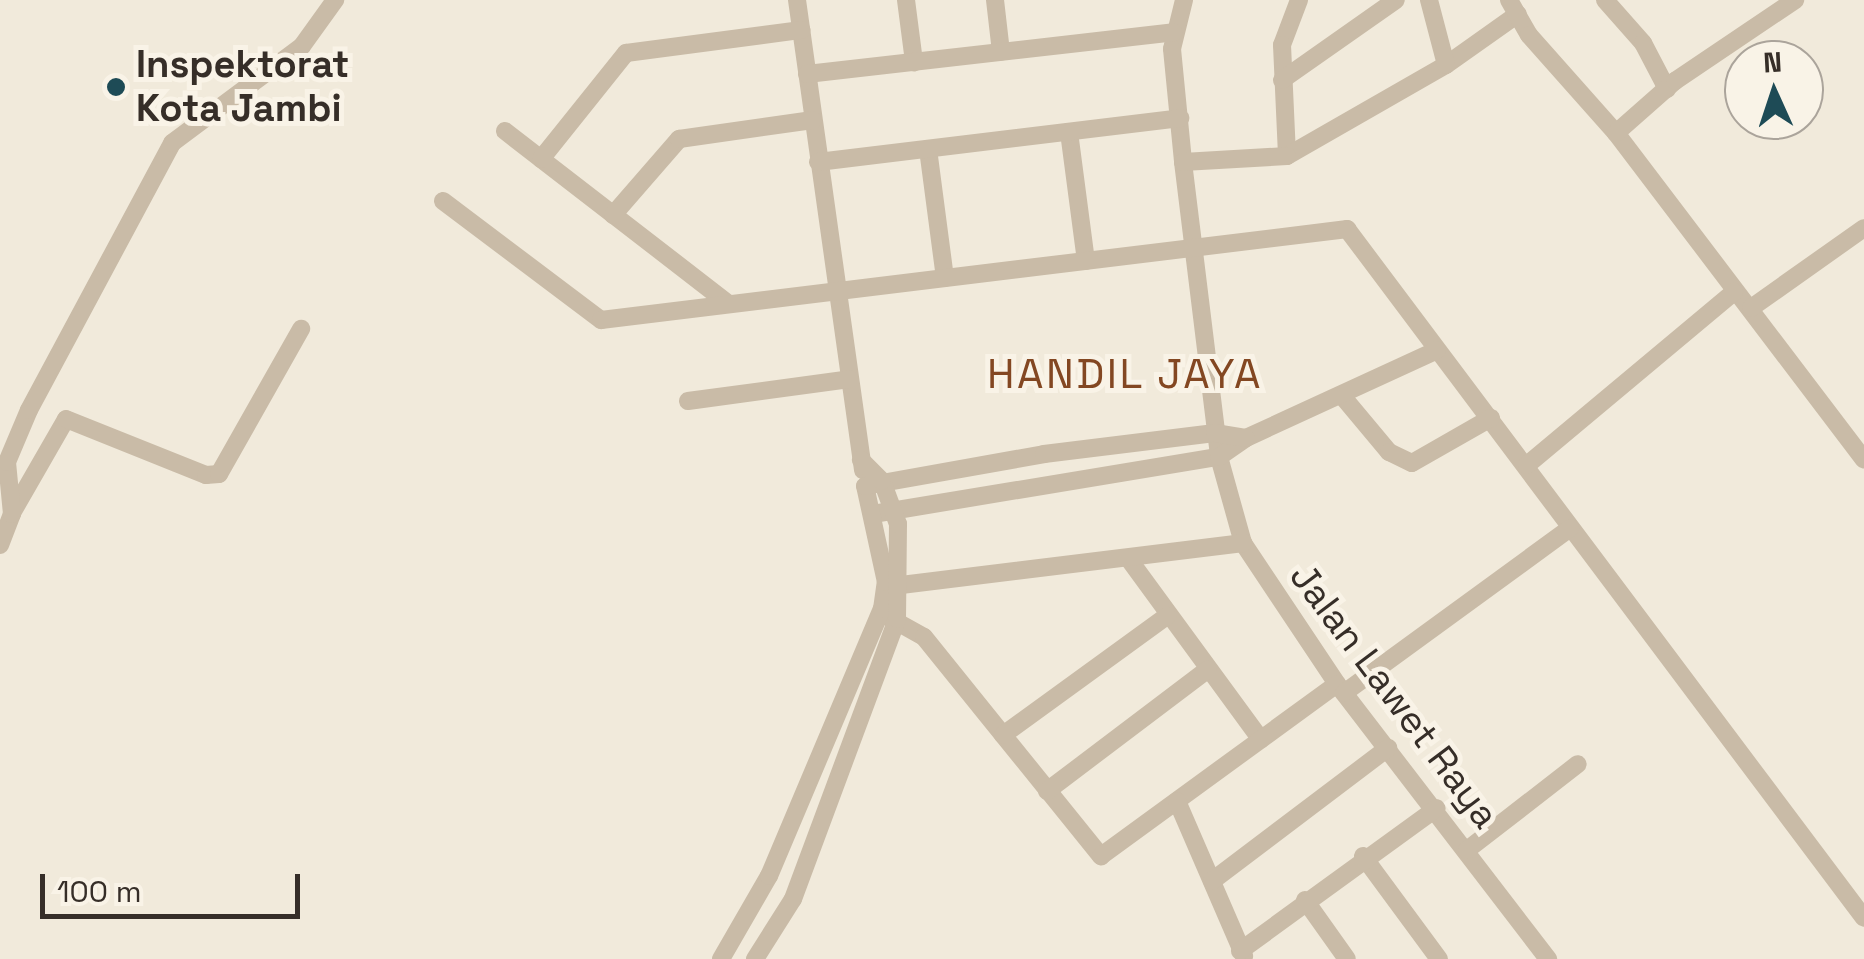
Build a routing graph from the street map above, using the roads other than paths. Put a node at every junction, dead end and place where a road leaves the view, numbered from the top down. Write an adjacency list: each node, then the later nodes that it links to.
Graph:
1 (336, 0): 55 (street)
2 (797, 0): 12 (street)
3 (906, 0): 15 (street)
4 (995, 0): 14 (street)
5 (1184, 0): 13 (street)
6 (1298, 0): 18 (street)
7 (1396, 0): 18 (street)
8 (1428, 0): 16 (street)
9 (1605, 0): 19 (street)
10 (1795, 0): 19 (street)
11 (1514, 7): 16 (street); 24 (street)
12 (801, 30): 17 (street); 27 (street)
13 (1174, 32): 14 (street); 20 (street, Jalan Lawet Raya)
14 (1001, 52): 15 (street)
15 (914, 62): 17 (street)
16 (1446, 65): 26 (street)
17 (807, 74): 21 (street)
18 (1282, 80): 26 (street)
19 (1667, 88): 24 (street)
20 (1180, 118): 23 (street); 29 (street, Jalan Lawet Raya)
21 (813, 120): 28 (street); 31 (street)
22 (505, 131): 27 (street)
23 (1069, 132): 25 (street); 34 (street)
24 (1616, 134): 37 (street)
25 (928, 149): 28 (street); 35 (street)
26 (1287, 156): 29 (street)
27 (541, 160): 31 (street)
28 (818, 162): 36 (street)
29 (1183, 162): 33 (street, Jalan Lawet Raya)
30 (443, 201): 38 (street)
31 (613, 215): 38 (street)
32 (1863, 229): 39 (street)
33 (1194, 247): 34 (street); 41 (street); 46 (street, Jalan Lawet Raya)
34 (1086, 260): 35 (street)
35 (945, 278): 36 (street)
36 (837, 291): 38 (street); 42 (street)
37 (1734, 292): 39 (street); 51 (street)
38 (729, 304)
39 (1751, 308): 50 (street)
40 (301, 329): 55 (street)
41 (1437, 350): 43 (street); 45 (street)
42 (850, 379): 44 (street); 53 (street)
43 (1343, 397): 45 (street); 47 (street)
44 (688, 401)
45 (1490, 418): 51 (street)
46 (1215, 432): 47 (street); 48 (street); 49 (street, Jalan Lawet Raya)
47 (1246, 438): 49 (street)
48 (1044, 454): 52 (street); 53 (street)
49 (1218, 457): 52 (street); 58 (street, Jalan Lawet Raya)
50 (1864, 460)
51 (1527, 465): 57 (street)
52 (1048, 482): 54 (street)
53 (874, 484): 54 (street); 56 (street)
54 (894, 508): 56 (street); 61 (street)
55 (12, 514): 59 (street)
56 (873, 514): 63 (street)
57 (1570, 528): 65 (street); 77 (street)
58 (1243, 543): 60 (street); 65 (street, Jalan Lawet Raya)
59 (0, 545)
60 (1128, 558): 61 (street); 62 (street)
61 (901, 585): 63 (street)
62 (1167, 616): 64 (street); 66 (street)
63 (888, 619): 66 (street); 79 (street); 80 (street)
64 (1207, 670): 67 (street); 70 (street)
65 (1340, 688): 67 (street); 68 (street, Jalan Lawet Raya)
66 (1003, 735): 70 (street)
67 (1261, 740): 71 (street)
68 (1388, 748): 72 (street, Jalan Lawet Raya); 75 (street)
69 (1578, 764): 73 (street)
70 (1046, 791): 71 (street)
71 (1177, 801): 75 (street)
72 (1437, 808): 73 (street, Jalan Lawet Raya); 74 (street)
73 (1467, 850): 83 (street, Jalan Lawet Raya)
74 (1363, 856): 76 (street); 82 (street)
75 (1212, 881): 78 (street)
76 (1304, 900): 78 (street); 81 (street)
77 (1864, 918)
78 (1243, 955)
79 (721, 959)
80 (755, 959)
81 (1347, 959)
82 (1438, 959)
83 (1548, 959)

